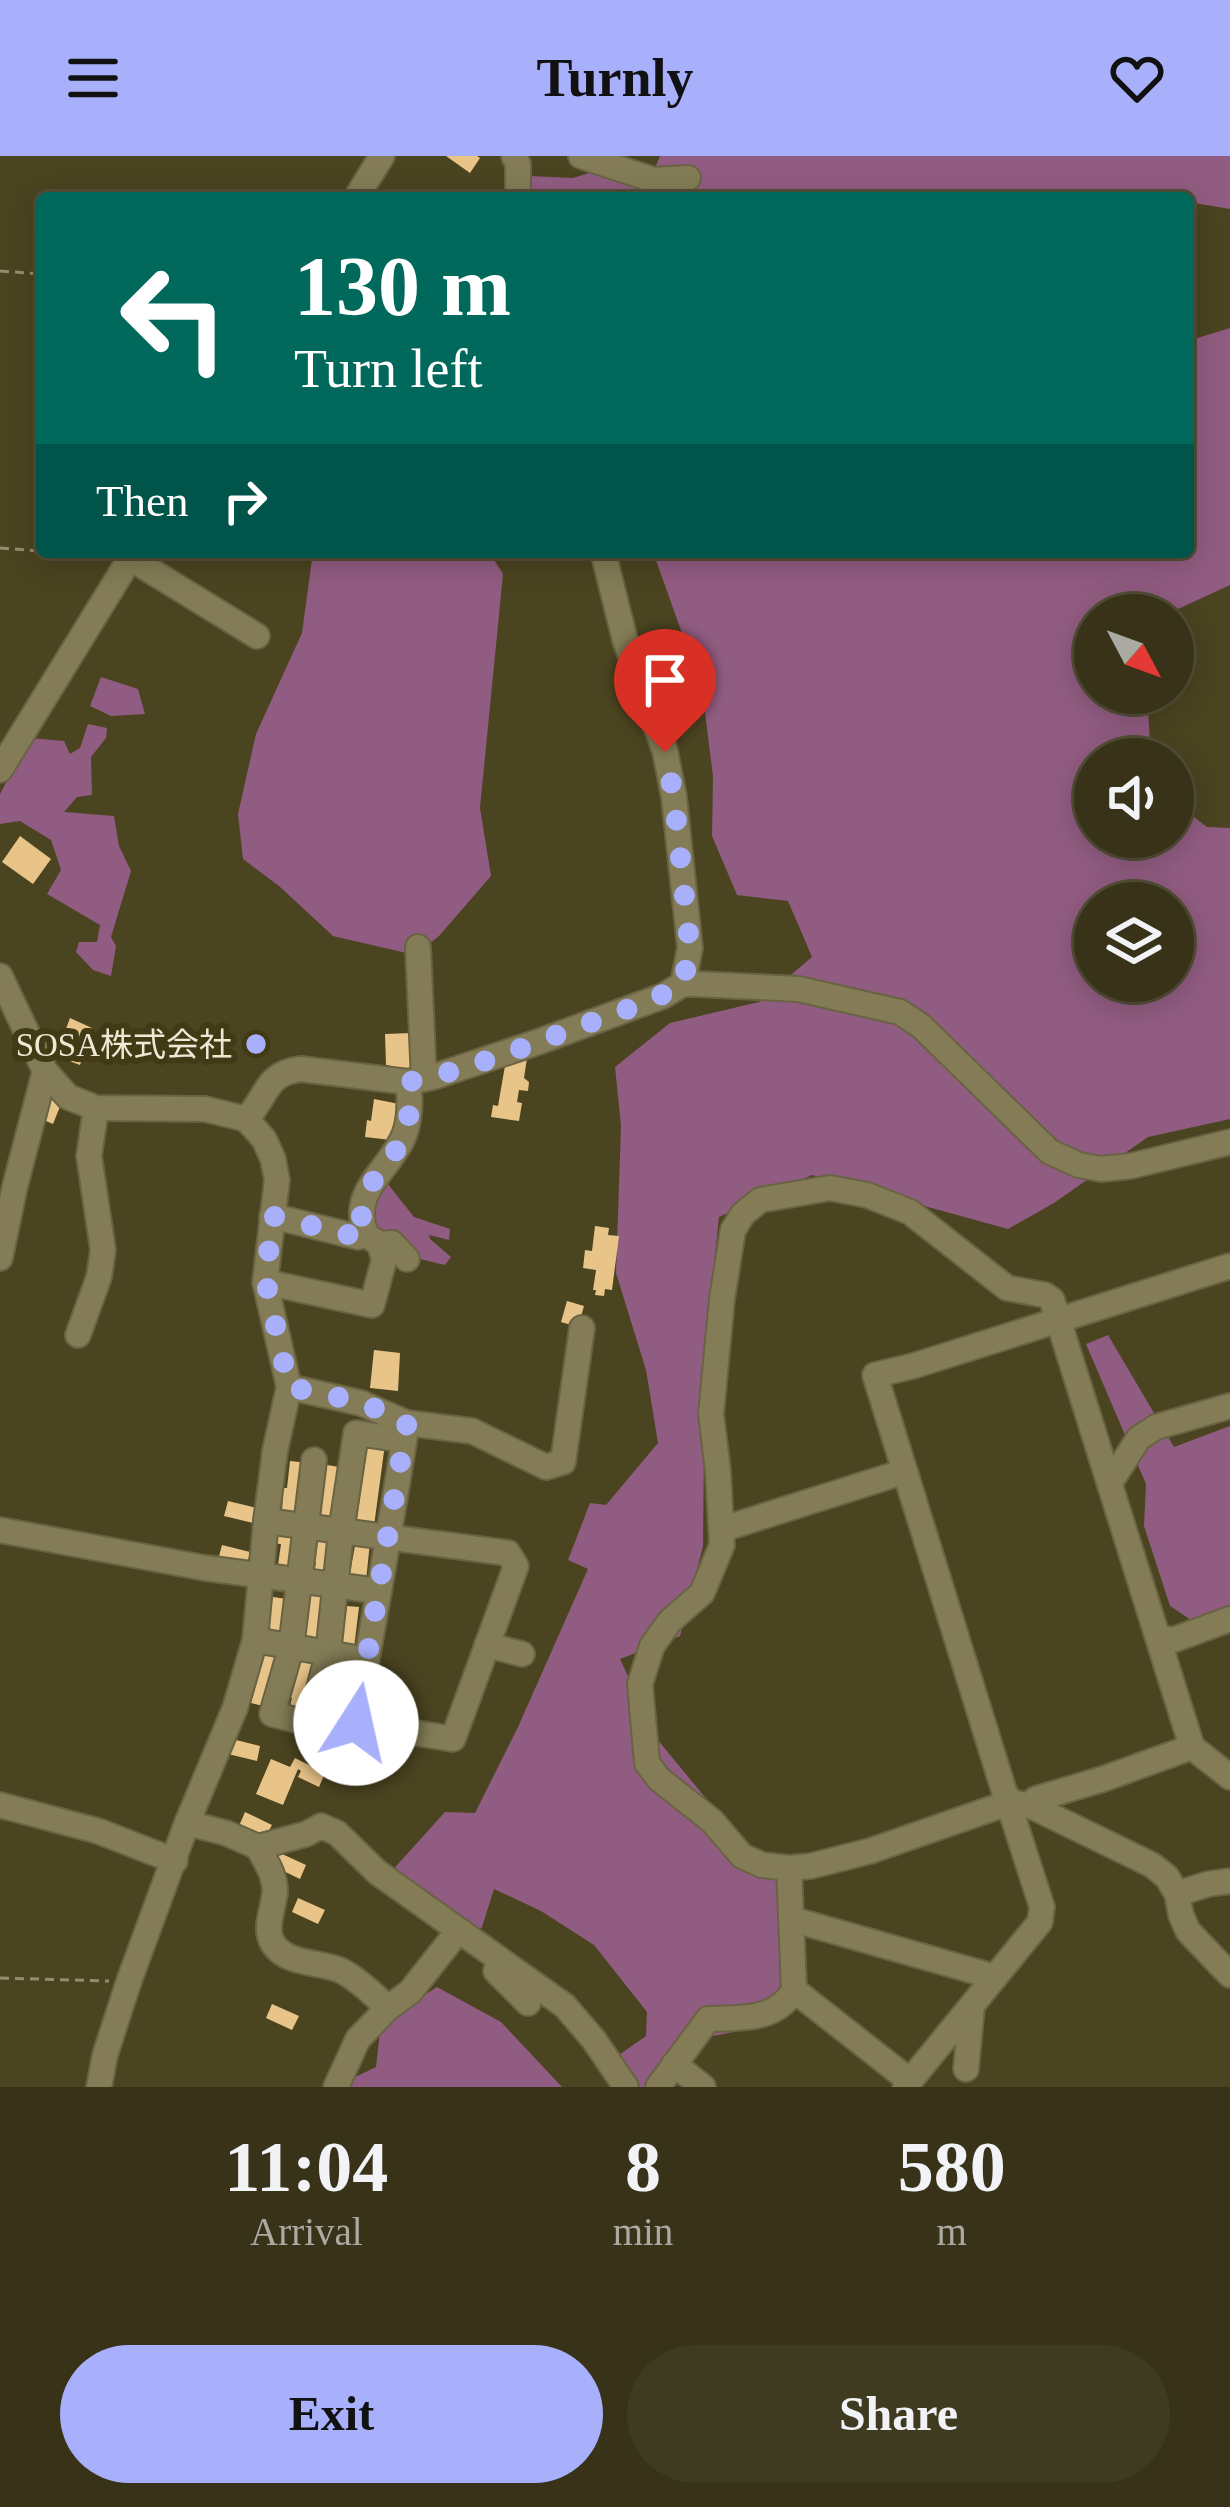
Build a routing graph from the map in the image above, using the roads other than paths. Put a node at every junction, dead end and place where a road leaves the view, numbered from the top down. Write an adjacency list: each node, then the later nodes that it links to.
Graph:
1 (382, 156): 5 (street)
2 (514, 156): 6 (street)
3 (581, 156): 4 (street)
4 (688, 178)
5 (360, 192)
6 (518, 192)
7 (130, 558): 11 (street)
8 (137, 558): 10 (street)
9 (604, 558): 14 (street)
10 (257, 636)
11 (0, 770)
12 (418, 947): 16 (street)
13 (0, 976): 15 (street)
14 (683, 984): 16 (street); 19 (street)
15 (46, 1071): 17 (street); 20 (street)
16 (416, 1081): 18 (street); 22 (street)
17 (96, 1108): 18 (street); 29 (street)
18 (246, 1119): 21 (street)
19 (1230, 1142)
20 (8, 1184): 23 (street)
21 (272, 1216): 22 (street); 26 (street)
22 (373, 1240): 24 (street); 26 (street)
23 (0, 1258)
24 (407, 1259)
25 (1230, 1266): 27 (street)
26 (266, 1282): 30 (street)
27 (1060, 1321): 38 (street); 39 (street); 42 (street)
28 (582, 1328): 32 (street)
29 (78, 1335)
30 (289, 1387): 33 (street); 35 (street)
31 (1230, 1406): 39 (street)
32 (572, 1415): 33 (street); 34 (street)
33 (406, 1431): 37 (street); 45 (street)
34 (551, 1436)
35 (275, 1451): 36 (street); 40 (street)
36 (314, 1460): 37 (street); 41 (street)
37 (351, 1466): 44 (street)
38 (903, 1472): 42 (street); 62 (street)
39 (1111, 1481): 51 (street)
40 (266, 1521): 41 (street); 46 (street)
41 (306, 1527): 44 (street); 47 (street)
42 (723, 1529): 67 (street)
43 (0, 1530): 46 (street)
44 (341, 1532): 45 (street); 48 (street)
45 (388, 1538): 49 (street); 53 (street)
46 (260, 1576): 47 (street); 52 (street)
47 (300, 1579): 48 (street); 54 (street)
48 (335, 1585): 49 (street); 55 (street)
49 (379, 1592): 57 (street)
50 (1230, 1619): 51 (street)
51 (1158, 1637): 60 (street)
52 (255, 1640): 54 (street); 64 (street)
53 (487, 1646): 56 (street); 58 (street)
54 (291, 1648): 55 (street); 59 (street)
55 (328, 1654): 57 (street); 59 (street)
56 (522, 1654)
57 (367, 1660): 58 (street)
58 (356, 1723): 59 (street)
59 (310, 1724)
60 (1192, 1747): 61 (street); 62 (street)
61 (1230, 1777)
62 (1021, 1804): 67 (street); 69 (street); 73 (street)
63 (0, 1805): 66 (street)
64 (187, 1823): 65 (street); 66 (street)
65 (258, 1847): 71 (street); 77 (street)
66 (175, 1861): 81 (street)
67 (789, 1868): 70 (street)
68 (1230, 1881): 69 (street)
69 (1178, 1894): 72 (street)
70 (791, 1919): 73 (street); 74 (street)
71 (465, 1936): 75 (street); 77 (street); 83 (street)
72 (1230, 1975)
73 (995, 1977): 76 (street)
74 (794, 1990): 78 (street); 80 (street)
75 (528, 2003)
76 (972, 2006): 79 (street); 80 (street)
77 (388, 2008): 82 (street)
78 (674, 2064): 84 (street); 85 (street)
79 (966, 2069)
80 (908, 2084)
81 (99, 2087)
82 (336, 2087)
83 (626, 2087)
84 (658, 2087)
85 (703, 2087)

